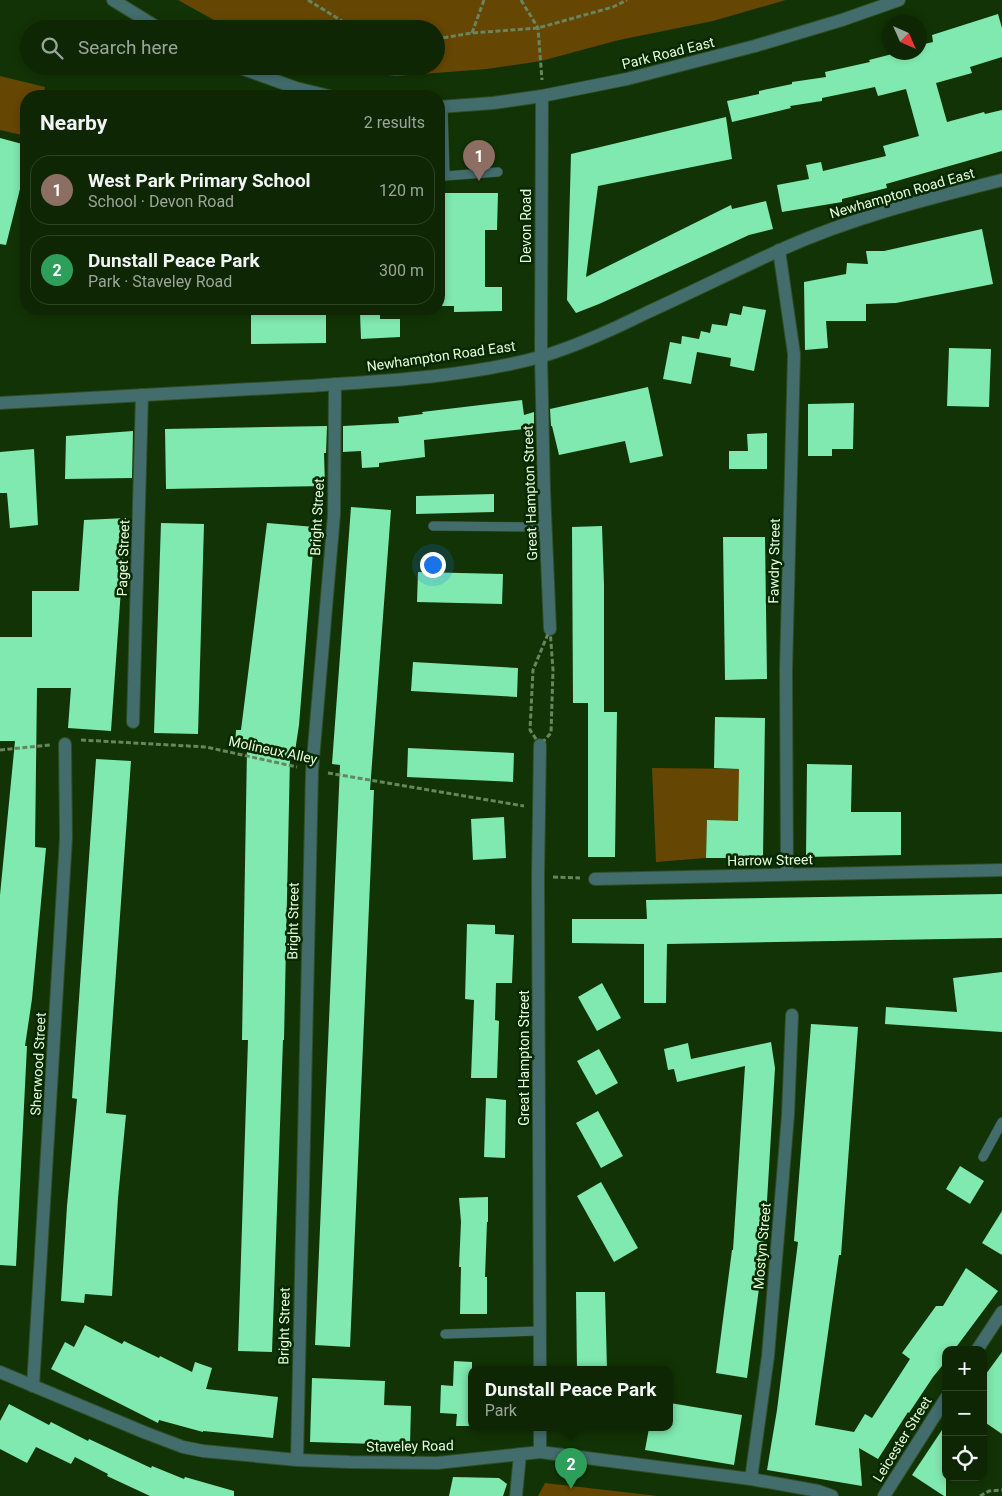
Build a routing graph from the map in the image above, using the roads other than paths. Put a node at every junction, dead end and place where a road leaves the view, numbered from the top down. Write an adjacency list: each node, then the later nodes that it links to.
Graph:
1 (114, 0): 3 (street)
2 (899, 0): 6 (street, Park Road East)
3 (146, 20)
4 (260, 75): 5 (street)
5 (304, 90)
6 (542, 96): 7 (street, Park Road East); 12 (street, Devon Road)
7 (445, 108)
8 (498, 172): 9 (lane)
9 (445, 176)
10 (1002, 180): 11 (street, Newhampton Road East)
11 (779, 250): 12 (street, Newhampton Road East); 23 (street, Fawdry Street)
12 (541, 356): 13 (street, Newhampton Road East); 17 (street, Great Hampton Street)
13 (335, 384): 14 (street, Newhampton Road East); 39 (street, Bright Street)
14 (142, 395): 15 (street, Newhampton Road East); 19 (street, Paget Street)
15 (0, 404)
16 (433, 526): 17 (lane)
17 (546, 527): 18 (street, Great Hampton Street)
18 (550, 629)
19 (133, 722)
20 (65, 744): 34 (street, Sherwood Street)
21 (540, 745): 29 (street, Great Hampton Street)
22 (1002, 870): 23 (street, Harrow Street)
23 (787, 874): 24 (street, Harrow Street)
24 (595, 879)
25 (792, 1015): 40 (street, Mostyn Street)
26 (1002, 1122): 27 (lane)
27 (983, 1157)
28 (1002, 1312): 31 (street)
29 (539, 1331): 30 (lane); 32 (street, Great Hampton Street)
30 (445, 1334)
31 (980, 1346)
32 (540, 1366)
33 (0, 1372): 34 (street, Staveley Road)
34 (33, 1386): 39 (street, Staveley Road)
35 (942, 1404): 43 (street, Leicester Street)
36 (540, 1431): 37 (street)
37 (540, 1452): 38 (street, Staveley Road); 40 (street, Staveley Road)
38 (520, 1454): 39 (street, Staveley Road); 41 (street)
39 (297, 1460)
40 (751, 1479): 42 (street, Staveley Road)
41 (516, 1496)
42 (832, 1496)
43 (884, 1496)

